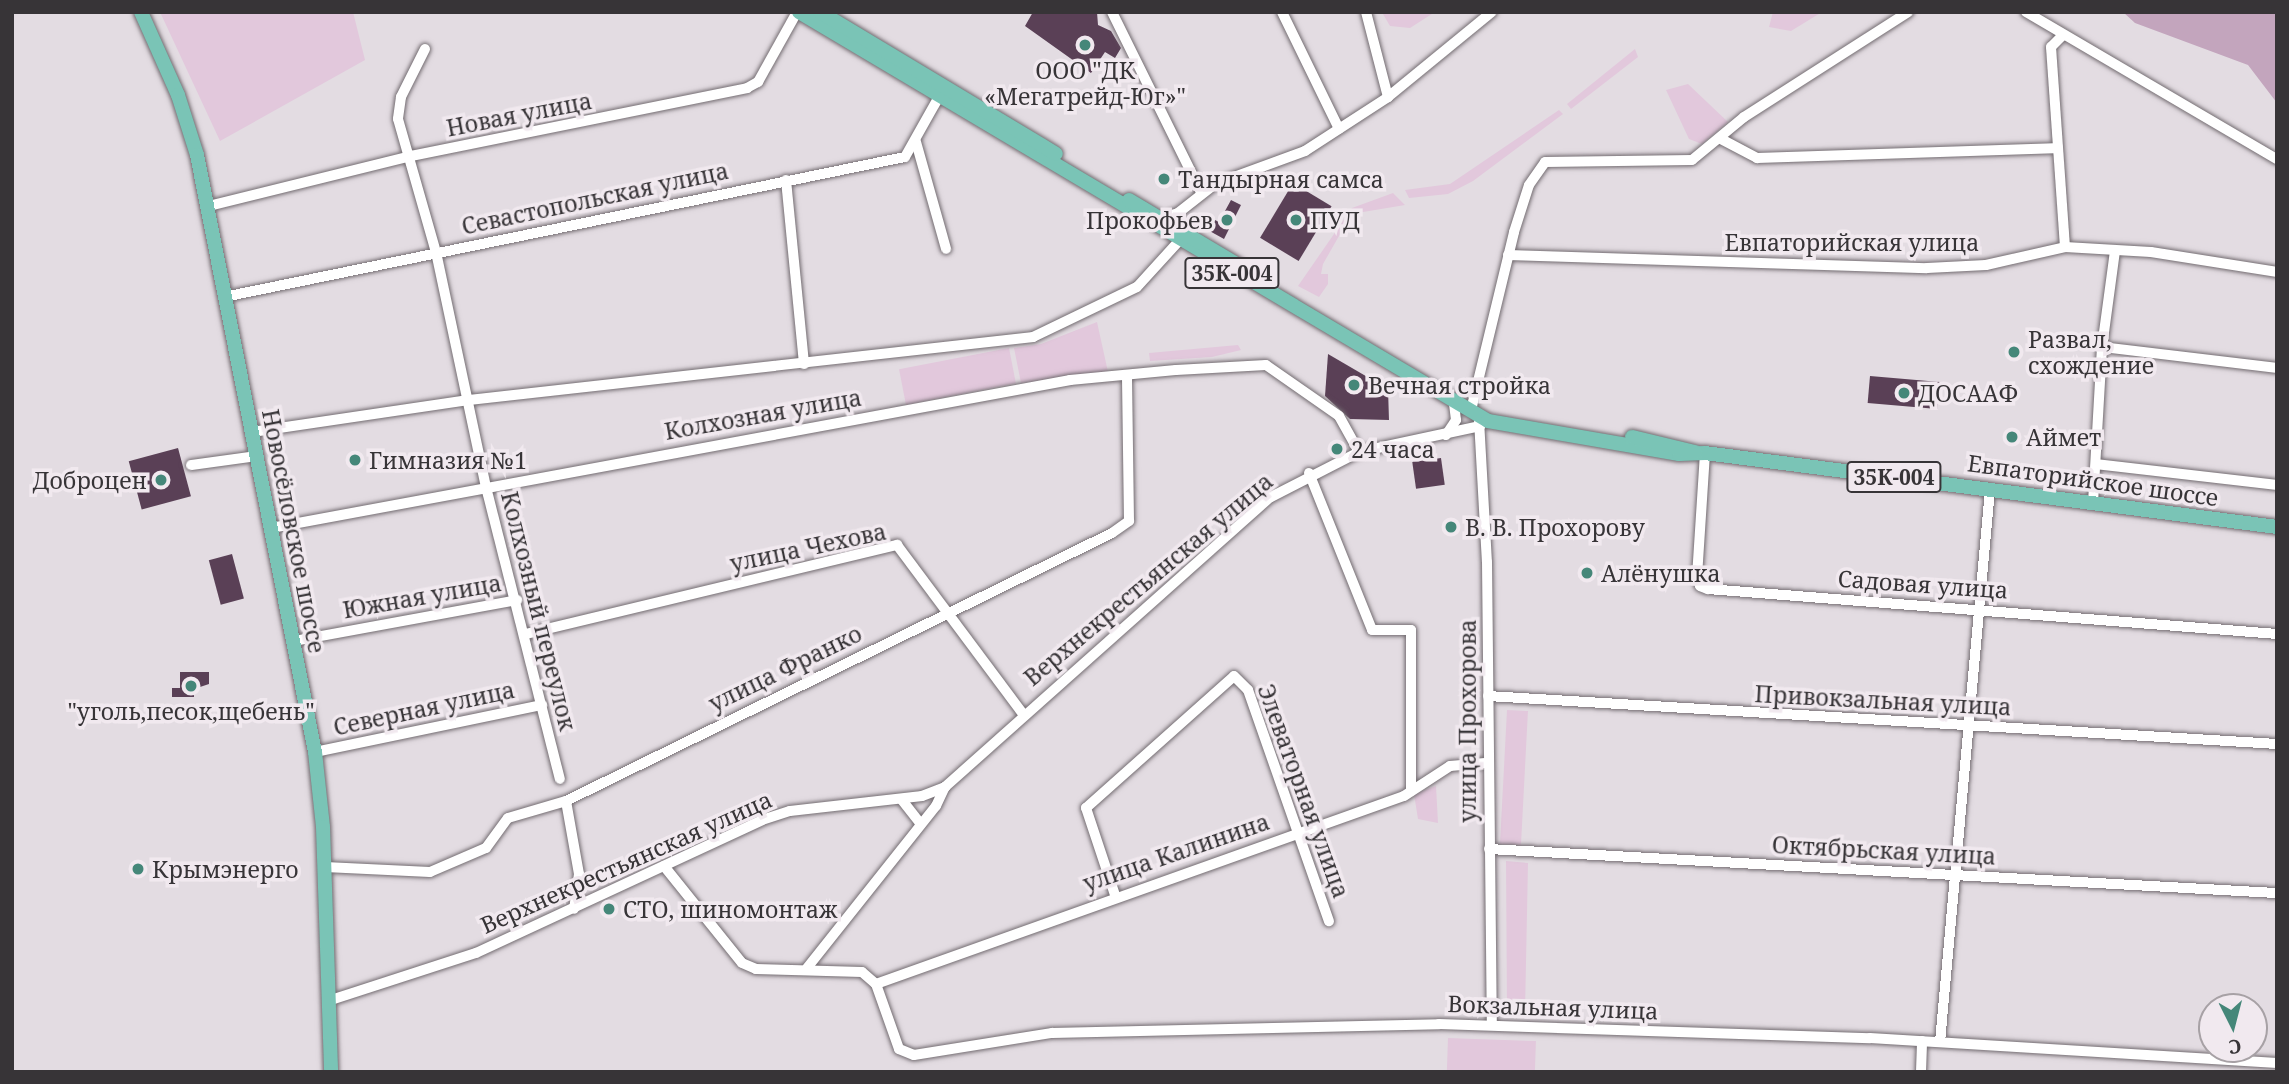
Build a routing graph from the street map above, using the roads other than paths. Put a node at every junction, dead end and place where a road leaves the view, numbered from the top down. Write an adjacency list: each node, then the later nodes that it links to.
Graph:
1 (141, 12): 23 (main road, Новосёловское шоссе)
2 (798, 12): 12 (main road, Евпаторийское шоссе / 35К-004); 18 (street, Новая улица)
3 (820, 12): 24 (main road, Евпаторийское шоссе / 35К-004)
4 (1112, 12): 21 (street)
5 (1282, 12): 14 (street)
6 (1366, 12): 13 (street)
7 (1492, 12): 13 (street)
8 (1908, 12): 15 (street)
9 (2026, 12): 10 (street)
10 (2063, 34): 17 (street); 19 (street)
11 (425, 49): 18 (street, Колхозный переулок)
12 (940, 95): 16 (street, Севастопольская улица); 25 (main road, Евпаторийское шоссе / 35К-004)
13 (1388, 97): 14 (street)
14 (1339, 129): 21 (street)
15 (1721, 139): 17 (street); 30 (street, улица Прохорова)
16 (916, 142): 20 (street, Севастопольская улица); 27 (street)
17 (2054, 148): 26 (street)
18 (411, 156): 23 (street, Новая улица); 29 (street, Колхозный переулок)
19 (2277, 159)
20 (786, 180): 29 (street, Севастопольская улица); 34 (street)
21 (1201, 192): 22 (street)
22 (1191, 202): 24 (street); 25 (street)
23 (209, 206): 32 (main road, Новосёловское шоссе)
24 (1161, 218): 25 (main road, Евпаторийское шоссе / 35К-004)
25 (1184, 238): 34 (street, Колхозная улица); 38 (main road, Евпаторийское шоссе / 35К-004); 39 (main road, Евпаторийское шоссе / 35К-004)
26 (2065, 247): 28 (street, Евпаторийская улица); 30 (street, Евпаторийская улица)
27 (946, 249)
28 (2115, 251): 31 (street, Евпаторийская улица); 33 (street)
29 (436, 252): 32 (street, Севастопольская улица); 37 (street, Колхозный переулок)
30 (1508, 255): 39 (street, улица Прохорова)
31 (2277, 272)
32 (224, 297): 40 (main road, Новосёловское шоссе)
33 (2102, 347): 35 (street); 45 (street)
34 (804, 364): 37 (street, Колхозная улица)
35 (2277, 368)
36 (1123, 376): 42 (street, Колхозная улица); 49 (street, Колхозная улица); 56 (street, улица Франко)
37 (469, 400): 40 (street, Колхозная улица); 49 (street, Колхозный переулок)
38 (1454, 404): 39 (main road, Евпаторийское шоссе / 35К-004); 41 (street)
39 (1477, 417): 41 (street, Верхнекрестьянская улица); 43 (main road, Евпаторийское шоссе / 35К-004); 60 (street, улица Прохорова)
40 (252, 432): 44 (main road, Новосёловское шоссе)
41 (1444, 437): 42 (street, Верхнекрестьянская улица)
42 (1359, 452): 47 (street, Верхнекрестьянская улица)
43 (1700, 452): 50 (main road, Евпаторийское шоссе / 35К-004); 55 (street, Садовая улица)
44 (257, 456): 46 (street); 53 (main road, Новосёловское шоссе)
45 (2096, 464): 48 (street); 51 (street)
46 (191, 465)
47 (1309, 472): 62 (street, Верхнекрестьянская улица); 69 (street)
48 (2277, 485)
49 (486, 487): 53 (street, Колхозная улица); 54 (street, Колхозный переулок)
50 (1990, 489): 51 (main road, Евпаторийское шоссе / 35К-004); 55 (street)
51 (2093, 503): 52 (main road, Евпаторийское шоссе / 35К-004)
52 (2277, 527)
53 (271, 528): 59 (main road, Новосёловское шоссе)
54 (517, 600): 57 (street, Колхозный переулок); 59 (street, Южная улица)
55 (1978, 610): 58 (street, Садовая улица); 63 (street)
56 (946, 611): 57 (street, улица Чехова); 62 (street, улица Чехова); 71 (street, улица Франко)
57 (526, 634): 61 (street, Колхозный переулок)
58 (2277, 634)
59 (293, 641): 65 (main road, Новосёловское шоссе)
60 (1488, 696): 63 (street, Привокзальная улица); 66 (street, улица Прохорова)
61 (542, 705): 65 (street, Северная улица); 67 (street, Колхозный переулок)
62 (1022, 713): 68 (street, Верхнекрестьянская улица)
63 (1966, 725): 64 (street, Привокзальная улица); 78 (street)
64 (2277, 744)
65 (315, 752): 76 (main road, Новосёловское шоссе)
66 (1488, 763): 69 (street, улица Калинина); 74 (street, улица Прохорова)
67 (560, 779)
68 (945, 787): 70 (street, Верхнекрестьянская улица); 72 (street, Верхнекрестьянская улица)
69 (1411, 791): 73 (street, улица Калинина)
70 (902, 800): 72 (street); 75 (street, Верхнекрестьянская улица)
71 (566, 801): 76 (street, улица Франко); 77 (street)
72 (920, 823): 84 (street, Верхнекрестьянская улица)
73 (1298, 832): 80 (street, улица Калинина); 80 (street, Элеваторная улица); 83 (street, Элеваторная улица)
74 (1489, 849): 78 (street, Октябрьская улица); 87 (street, улица Прохорова)
75 (664, 866): 81 (street, Верхнекрестьянская улица); 84 (street)
76 (325, 867): 86 (main road, Новосёловское шоссе)
77 (579, 874): 81 (street); 82 (street)
78 (1956, 874): 79 (street, Октябрьская улица); 89 (street)
79 (2277, 893)
80 (1115, 895): 85 (street, улица Калинина)
81 (601, 897): 82 (street, Верхнекрестьянская улица)
82 (574, 909): 86 (street, Верхнекрестьянская улица)
83 (1329, 922)
84 (807, 968): 85 (street)
85 (876, 984): 87 (street, Вокзальная улица)
86 (331, 1000): 91 (main road, Новосёловское шоссе)
87 (1492, 1025): 88 (street, Вокзальная улица)
88 (1922, 1041): 89 (street, Вокзальная улица); 92 (street)
89 (1940, 1042): 90 (street, Вокзальная улица)
90 (2277, 1063)
91 (331, 1072)
92 (1921, 1072)

